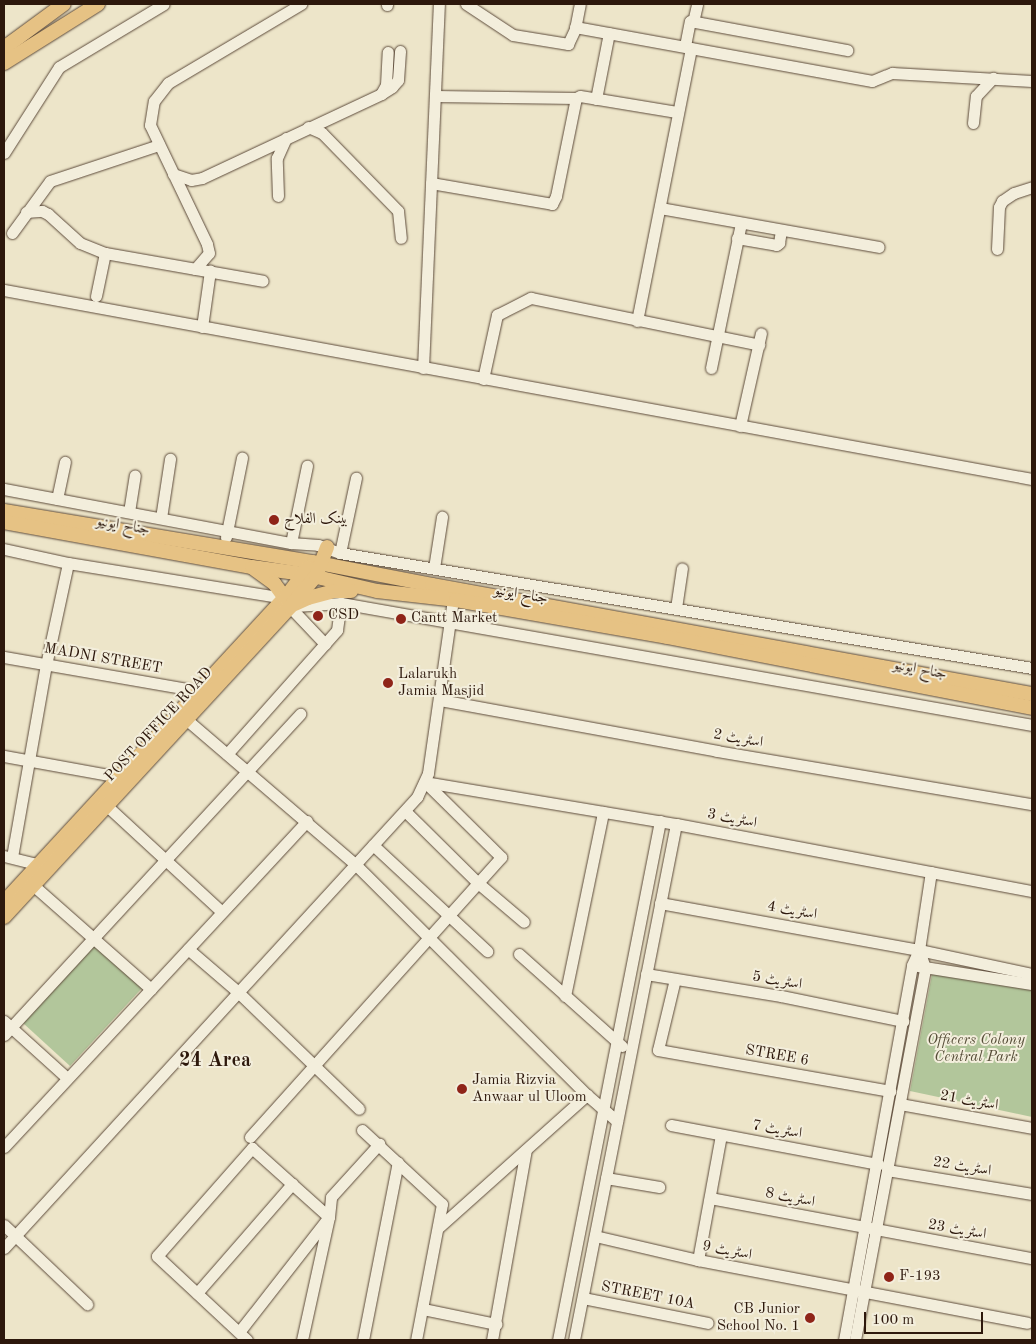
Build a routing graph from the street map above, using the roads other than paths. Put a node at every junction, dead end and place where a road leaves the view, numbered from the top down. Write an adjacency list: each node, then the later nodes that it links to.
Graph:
1 (64, 4): 13 (main road)
2 (98, 4): 17 (main road)
3 (164, 4): 29 (street)
4 (301, 4): 28 (street)
5 (439, 4): 21 (street)
6 (466, 4): 10 (street)
7 (580, 4): 10 (street)
8 (697, 4): 9 (street)
9 (694, 22): 12 (street); 15 (street)
10 (575, 27): 11 (street)
11 (609, 32): 12 (street); 23 (street)
12 (688, 47): 18 (street); 24 (street)
13 (4, 48)
14 (400, 50): 20 (street)
15 (847, 50)
16 (388, 52): 20 (street)
17 (4, 63)
18 (992, 78): 19 (street); 25 (street)
19 (1032, 81)
20 (381, 94): 26 (street)
21 (435, 96): 22 (street); 31 (street)
22 (576, 98): 23 (street); 31 (street)
23 (596, 99): 24 (street)
24 (677, 112): 34 (street)
25 (973, 123)
26 (308, 127): 27 (street); 39 (street)
27 (286, 138): 30 (street); 33 (street)
28 (159, 145): 30 (street); 35 (street)
29 (4, 154)
30 (173, 174): 44 (street)
31 (431, 183): 54 (street)
32 (1032, 187): 42 (street)
33 (278, 196)
34 (660, 208): 36 (street); 49 (street)
35 (26, 212): 38 (street); 43 (street)
36 (741, 223): 37 (street); 40 (street)
37 (781, 230): 40 (street); 41 (street)
38 (12, 233)
39 (401, 238)
40 (737, 238): 52 (street)
41 (879, 247)
42 (997, 249)
43 (105, 253): 44 (street); 48 (street)
44 (195, 268): 45 (street)
45 (210, 271): 46 (street); 50 (street)
46 (263, 281)
47 (4, 290): 50 (street)
48 (96, 296)
49 (637, 321): 52 (street); 56 (street)
50 (202, 327): 54 (street)
51 (761, 333): 53 (street)
52 (716, 338): 53 (street); 55 (street)
53 (759, 345): 57 (street)
54 (423, 368): 56 (street)
55 (711, 368)
56 (483, 379): 57 (street)
57 (740, 426): 64 (street)
58 (242, 458): 72 (street)
59 (170, 459): 70 (street)
60 (65, 462): 66 (street)
61 (306, 466): 73 (street)
62 (135, 475): 68 (street)
63 (356, 478): 77 (street)
64 (1032, 479)
65 (4, 489): 66 (street)
66 (57, 499): 68 (street)
67 (4, 510): 75 (main road, جناح ایونیو)
68 (129, 512): 70 (street)
69 (442, 517): 83 (street)
70 (161, 518): 72 (street)
71 (4, 522): 82 (main road, جناح ایونیو)
72 (228, 531): 73 (street); 75 (street)
73 (291, 543): 74 (street)
74 (317, 546): 77 (street); 79 (street); 81 (main road, POST OFFICE ROAD)
75 (223, 548): 79 (main road, جناح ایونیو)
76 (4, 549): 80 (street)
77 (340, 554): 78 (street)
78 (354, 555): 83 (street); 85 (street)
79 (282, 558): 81 (main road, جناح ایونیو)
80 (68, 563): 89 (street); 95 (street)
81 (318, 563): 85 (main road, جناح ایونیو); 86 (main road, POST OFFICE ROAD)
82 (252, 567): 86 (main road, جناح ایونیو); 89 (main road)
83 (434, 568): 91 (street)
84 (682, 568): 91 (street)
85 (352, 570): 97 (main road, جناح ایونیو)
86 (310, 575): 87 (main road, جناح ایونیو); 89 (main road, POST OFFICE ROAD)
87 (377, 591): 88 (main road, جناح ایونیو); 89 (main road)
88 (452, 600): 92 (street); 100 (main road, جناح ایونیو)
89 (287, 602): 90 (street); 93 (street); 98 (main road, POST OFFICE ROAD)
90 (341, 603): 92 (street); 93 (street)
91 (676, 608): 96 (street)
92 (449, 621): 99 (street); 103 (street)
93 (326, 644): 104 (street)
94 (4, 657): 95 (street, MADNI STREET)
95 (46, 665): 98 (street, MADNI STREET); 106 (street)
96 (1032, 668)
97 (1032, 694)
98 (200, 698): 102 (main road, POST OFFICE ROAD); 108 (main road, POST OFFICE ROAD)
99 (440, 700): 109 (street); 110 (street, اسٹریٹ 2)
100 (1032, 708)
101 (300, 714): 107 (street)
102 (187, 720): 104 (street); 111 (main road, POST OFFICE ROAD)
103 (1032, 725)
104 (227, 754): 107 (street)
105 (4, 756): 106 (street)
106 (30, 760): 108 (street); 118 (street)
107 (247, 771): 114 (street); 119 (street)
108 (119, 777): 121 (main road, POST OFFICE ROAD)
109 (425, 782): 112 (street); 113 (street, اسٹریٹ 3); 123 (street)
110 (1032, 804)
111 (107, 806): 119 (street); 121 (main road, POST OFFICE ROAD)
112 (405, 811): 117 (street); 123 (street)
113 (603, 812): 115 (street, اسٹریٹ 3); 146 (street)
114 (306, 821): 120 (street); 128 (street)
115 (660, 821): 116 (street, اسٹریٹ 3); 149 (street)
116 (676, 824): 122 (street, اسٹریٹ 3); 127 (street)
117 (373, 845): 120 (street); 129 (street)
118 (8, 856): 121 (street)
119 (165, 860): 128 (street); 133 (street)
120 (355, 864): 132 (street); 145 (street)
121 (43, 869): 124 (main road, POST OFFICE ROAD); 126 (main road, POST OFFICE ROAD)
122 (931, 872): 125 (street, اسٹریٹ 3); 135 (street)
123 (478, 883): 129 (street); 131 (street)
124 (34, 886): 130 (main road, POST OFFICE ROAD); 133 (street)
125 (1032, 891)
126 (4, 902)
127 (660, 903): 135 (street, اسٹریٹ 4); 140 (street)
128 (222, 912): 134 (street)
129 (448, 915): 132 (street); 136 (street)
130 (4, 918)
131 (524, 922)
132 (428, 937): 151 (street); 154 (street)
133 (92, 938): 144 (street); 148 (street)
134 (188, 949): 144 (street); 145 (street)
135 (919, 950): 138 (street); 139 (street); 141 (street, اسٹریٹ 4)
136 (487, 951)
137 (519, 954): 146 (street)
138 (912, 965): 139 (street); 147 (street)
139 (925, 968): 143 (street); 155 (street)
140 (646, 974): 142 (street, اسٹریٹ 5); 150 (street)
141 (1032, 974)
142 (675, 979): 147 (street, اسٹریٹ 5); 153 (street, STREE 6)
143 (1032, 984)
144 (150, 989): 152 (street)
145 (238, 992): 151 (street); 181 (street)
146 (565, 996): 149 (street)
147 (902, 1020): 153 (street)
148 (6, 1028): 152 (street)
149 (617, 1042): 150 (street); 157 (street)
150 (630, 1054): 158 (street)
151 (316, 1066): 156 (street); 163 (street)
152 (67, 1078): 165 (street)
153 (890, 1092): 168 (street)
154 (587, 1094): 157 (street); 166 (street)
155 (900, 1104): 160 (street, اسٹریٹ 21); 168 (street)
156 (359, 1108)
157 (604, 1110): 158 (street); 199 (street)
158 (617, 1121): 169 (street)
159 (672, 1125): 162 (street, اسٹریٹ 7)
160 (1032, 1128)
161 (362, 1130): 164 (street)
162 (721, 1135): 168 (street, اسٹریٹ 7); 173 (street)
163 (250, 1137)
164 (379, 1144): 167 (street); 176 (street)
165 (4, 1147)
166 (526, 1150): 175 (street); 193 (street)
167 (398, 1162): 174 (street); 196 (street)
168 (882, 1167): 172 (street, اسٹریٹ 22); 179 (street); 180 (street)
169 (606, 1178): 171 (street); 182 (street)
170 (292, 1184): 176 (street); 187 (street); 187 (street)
171 (659, 1187)
172 (1032, 1194)
173 (710, 1198): 179 (street, اسٹریٹ 8); 185 (street)
174 (442, 1204): 175 (street); 178 (street)
175 (453, 1214): 178 (street)
176 (329, 1217): 194 (street); 195 (street)
177 (4, 1224): 181 (street)
178 (438, 1228): 190 (street)
179 (865, 1228): 180 (street, اسٹریٹ 8); 186 (street)
180 (877, 1231): 184 (street, اسٹریٹ 23); 186 (street)
181 (15, 1235): 183 (street); 189 (street)
182 (595, 1236): 185 (street, اسٹریٹ 9); 188 (street)
183 (4, 1248)
184 (1032, 1258)
185 (698, 1260): 186 (street, اسٹریٹ 9)
186 (859, 1292): 192 (street, اسٹریٹ 9); 201 (street); 202 (street)
187 (197, 1293): 194 (street)
188 (582, 1298): 191 (street, STREET 10A); 200 (street)
189 (87, 1304)
190 (423, 1309): 193 (street); 197 (street)
191 (708, 1323)
192 (1027, 1323)
193 (496, 1324): 198 (street)
194 (243, 1336)
195 (302, 1340)
196 (364, 1340)
197 (416, 1340)
198 (492, 1340)
199 (558, 1340)
200 (574, 1340)
201 (844, 1340)
202 (855, 1340)

